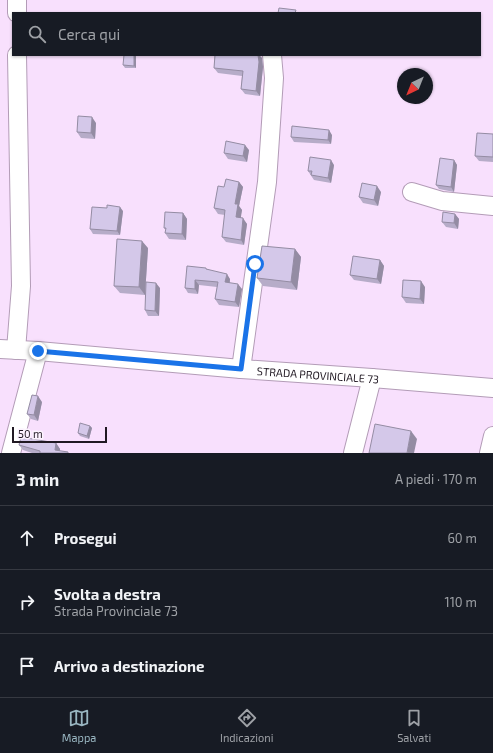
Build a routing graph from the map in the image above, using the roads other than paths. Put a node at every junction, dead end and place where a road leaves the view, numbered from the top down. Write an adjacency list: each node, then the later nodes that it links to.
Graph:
1 (17, 0): 2 (street)
2 (17, 12)
3 (17, 56): 7 (street)
4 (272, 56): 9 (street)
5 (412, 192): 6 (street)
6 (493, 206)
7 (8, 350): 8 (street, STRADA PROVINCIALE 73)
8 (38, 351): 9 (street, STRADA PROVINCIALE 73); 13 (street)
9 (241, 369): 10 (street, STRADA PROVINCIALE 73)
10 (372, 378): 11 (street, STRADA PROVINCIALE 73); 14 (street)
11 (493, 388)
12 (493, 436): 15 (street)
13 (11, 453)
14 (353, 453)
15 (489, 453)

